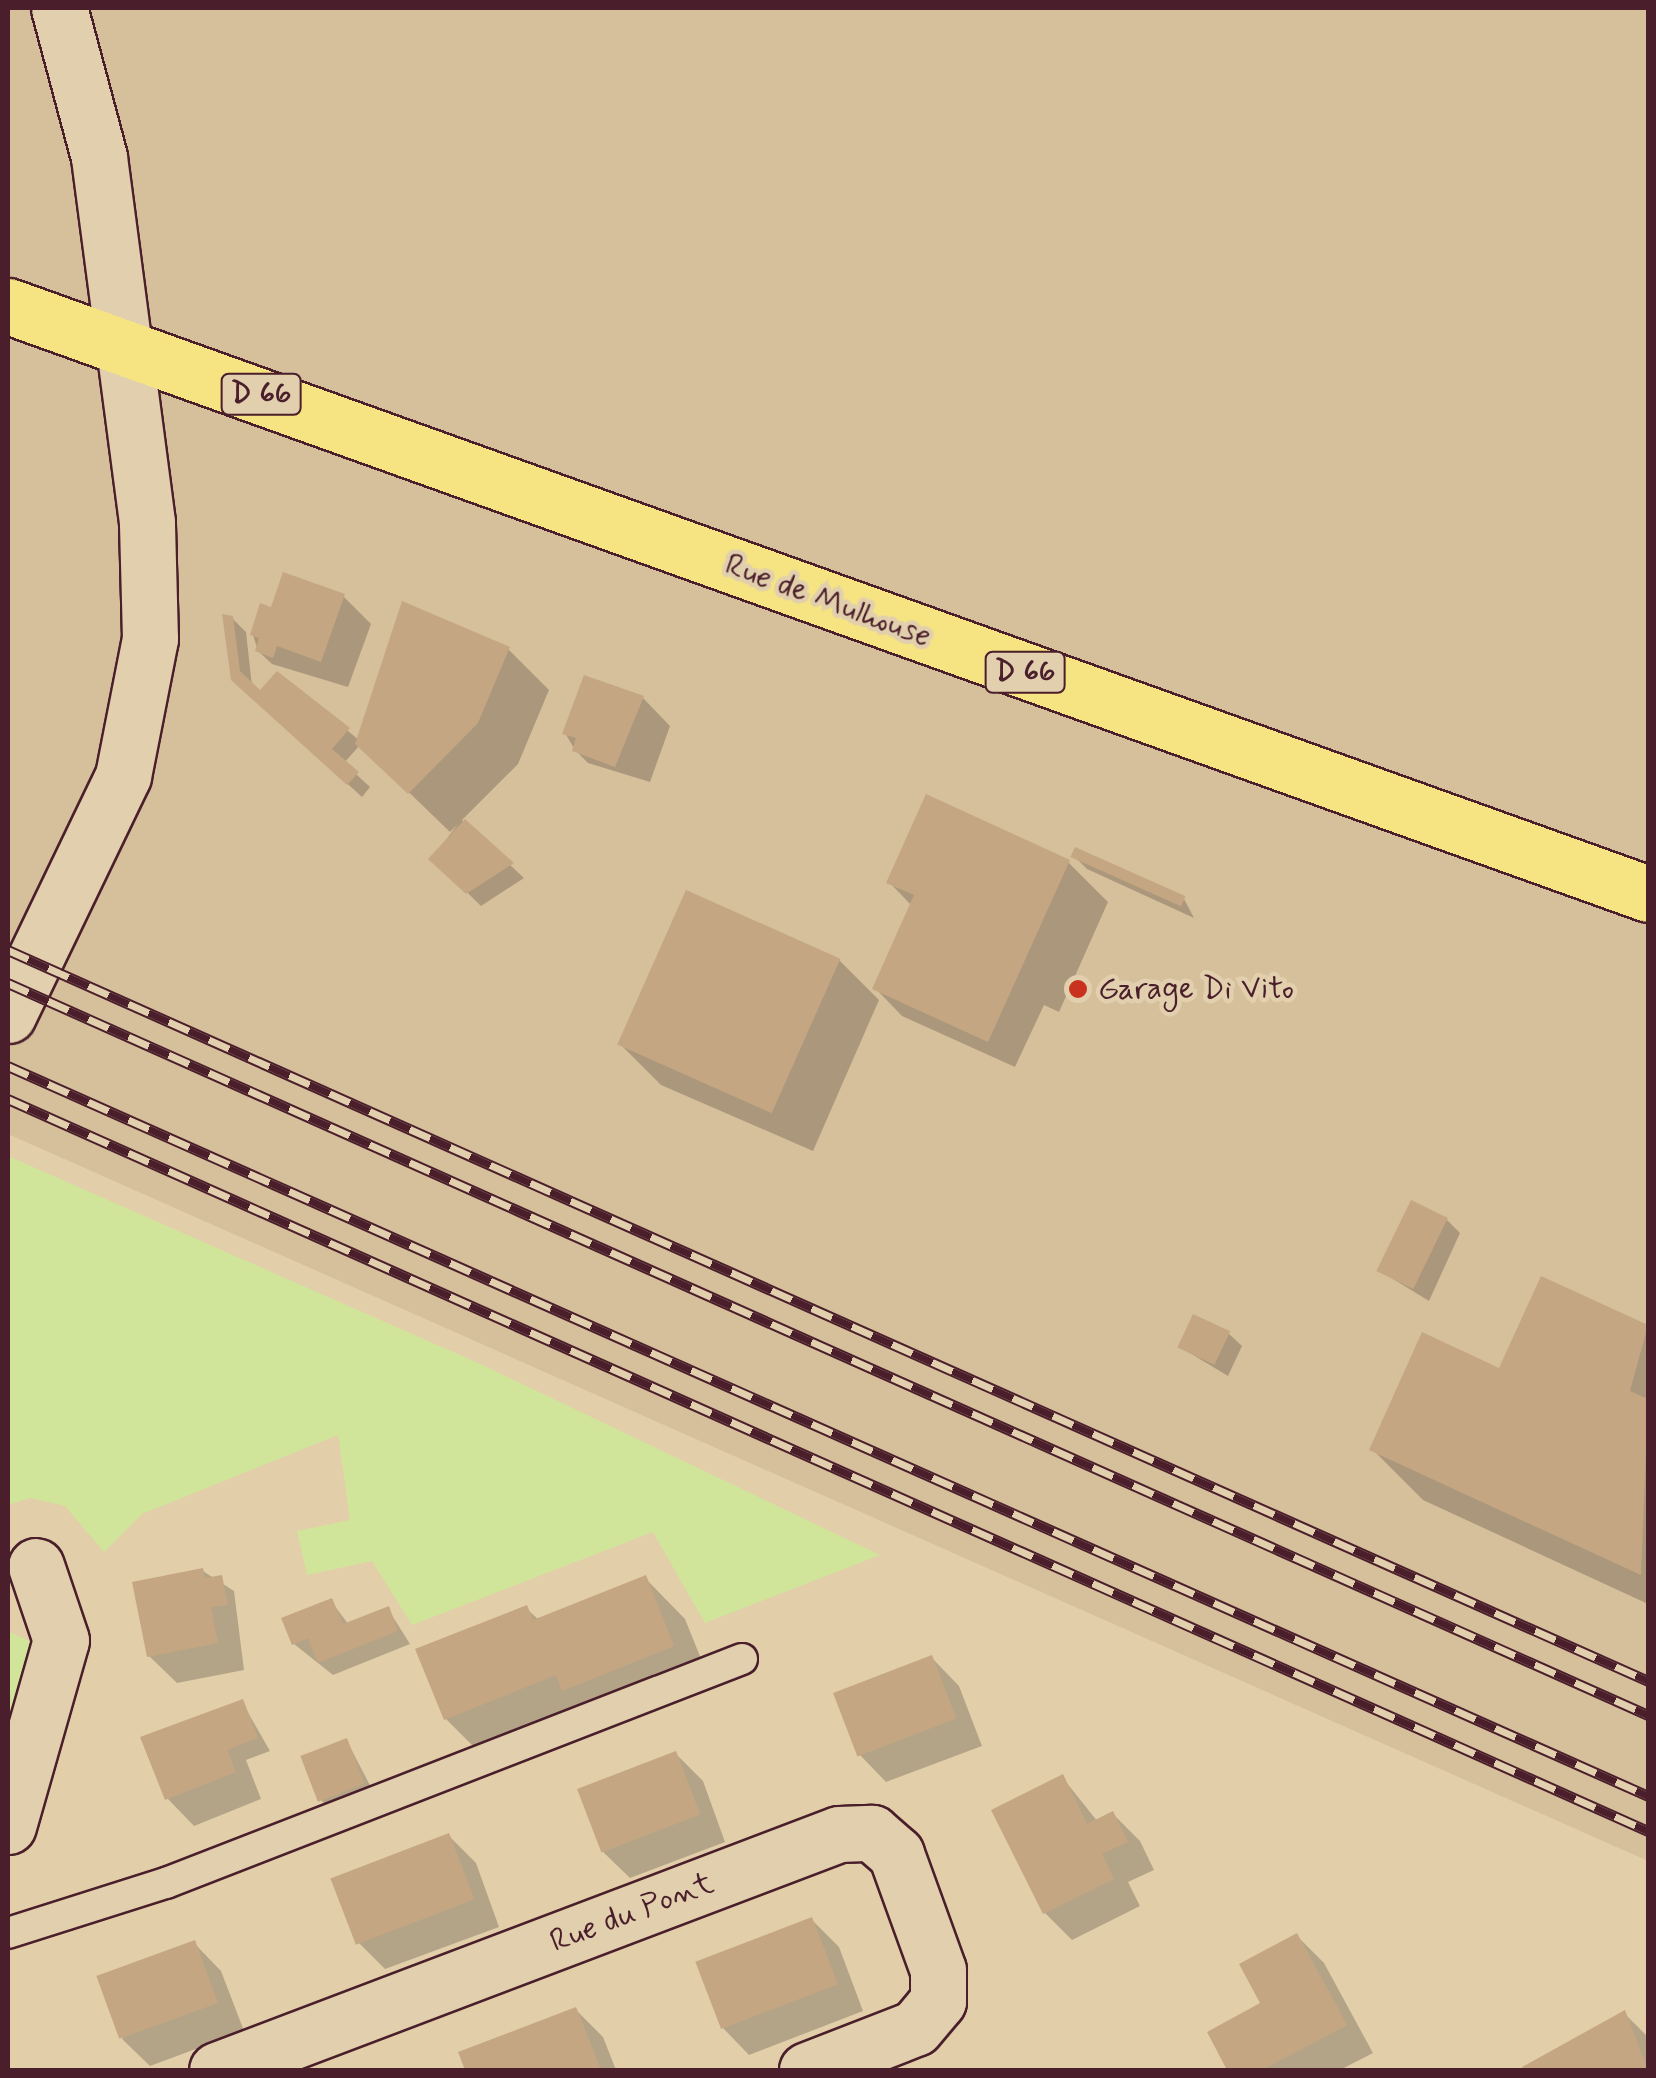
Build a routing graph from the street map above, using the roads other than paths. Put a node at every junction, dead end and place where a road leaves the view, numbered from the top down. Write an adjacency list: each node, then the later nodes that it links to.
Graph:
1 (59, 8): 3 (street)
2 (8, 306): 3 (main road, Rue de Mulhouse / D 66)
3 (119, 344): 4 (main road, Rue de Mulhouse / D 66); 5 (street)
4 (1648, 894)
5 (8, 1015)
6 (36, 1566): 8 (street)
7 (742, 1659): 9 (lane)
8 (8, 1826)
9 (8, 1933)
10 (217, 2070): 11 (street, Rue du Pont)
11 (808, 2070)

